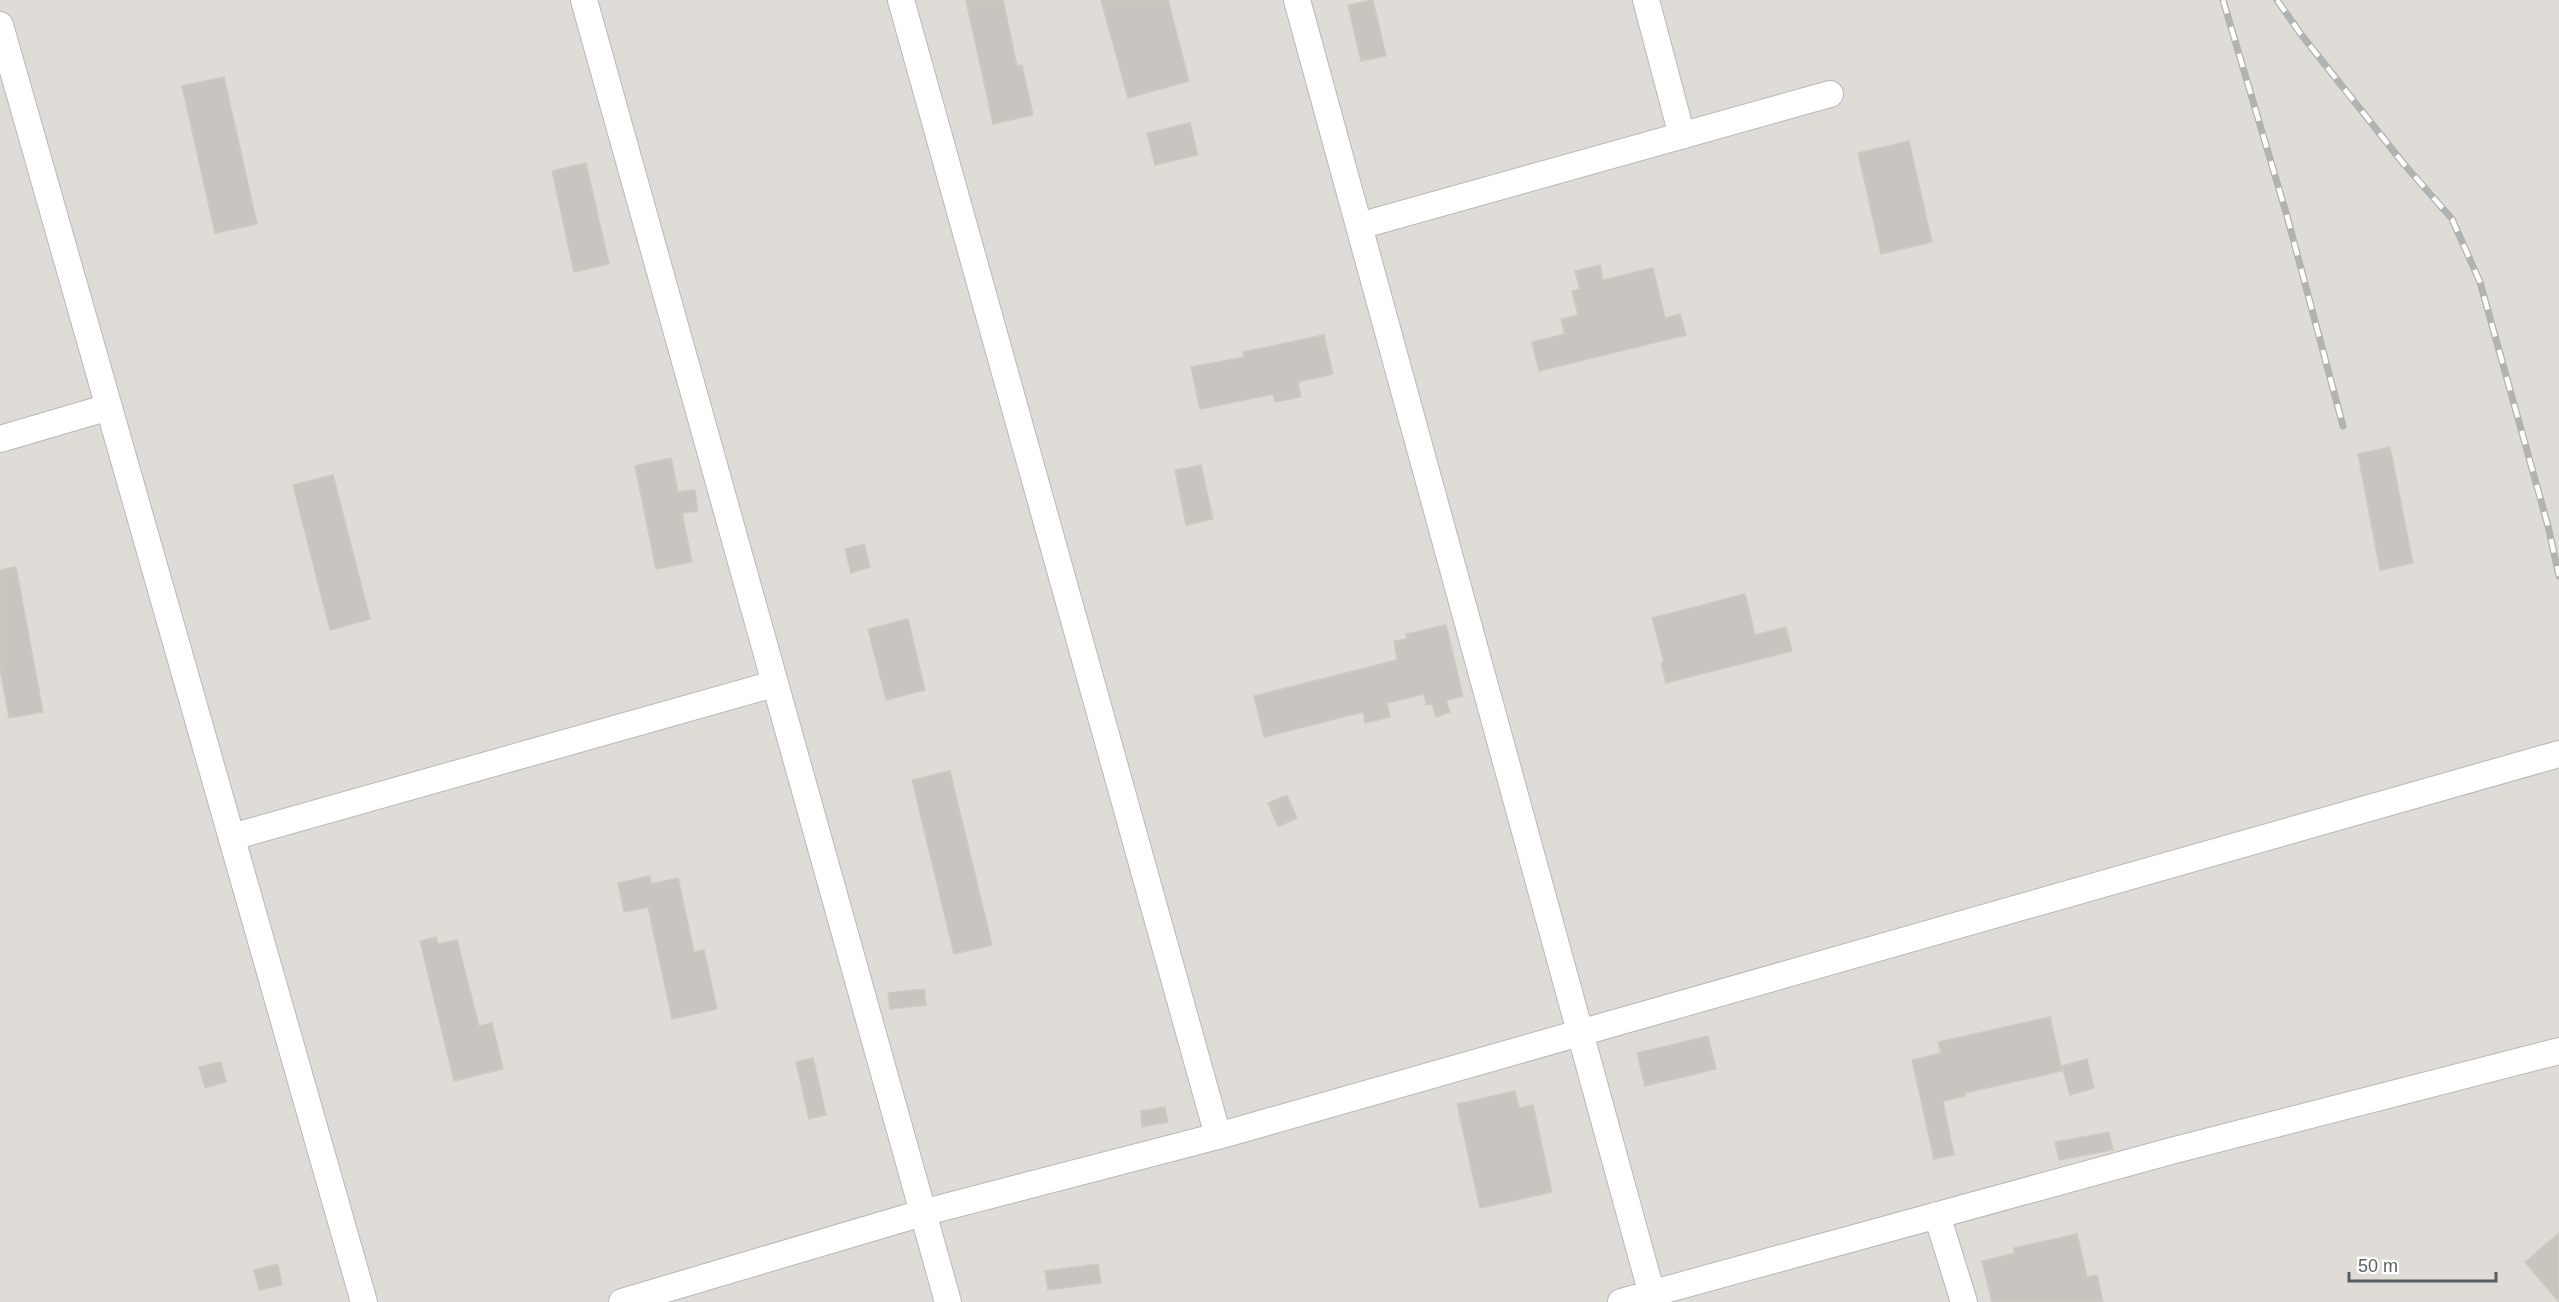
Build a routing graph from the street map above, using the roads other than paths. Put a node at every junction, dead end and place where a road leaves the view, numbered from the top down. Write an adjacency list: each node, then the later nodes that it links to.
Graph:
1 (584, 0): 11 (lane)
2 (901, 0): 16 (lane)
3 (1297, 0): 8 (lane)
4 (1646, 0): 7 (lane)
5 (0, 25): 9 (lane)
6 (1830, 94): 7 (lane)
7 (1682, 136): 8 (lane)
8 (1359, 226): 14 (lane)
9 (109, 407): 10 (lane); 13 (lane)
10 (0, 439)
11 (774, 684): 13 (lane); 17 (lane)
12 (2559, 754): 14 (lane)
13 (232, 837): 20 (lane)
14 (1581, 1034): 16 (lane); 19 (lane)
15 (2559, 1051): 18 (lane)
16 (1218, 1136): 17 (lane)
17 (922, 1214): 21 (lane); 22 (lane)
18 (1937, 1215): 19 (lane); 24 (lane)
19 (1653, 1298): 23 (lane)
20 (364, 1302)
21 (622, 1302)
22 (948, 1302)
23 (1621, 1302)
24 (1964, 1302)

